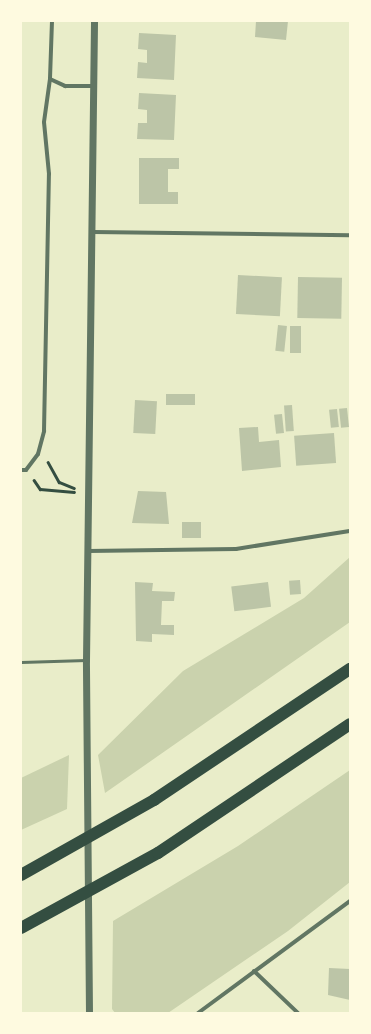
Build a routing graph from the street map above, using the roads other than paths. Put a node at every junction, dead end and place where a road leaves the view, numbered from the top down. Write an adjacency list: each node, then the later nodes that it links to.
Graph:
1 (52, 21): 3 (street)
2 (94, 21): 4 (street)
3 (50, 79): 4 (street); 7 (street)
4 (94, 86): 5 (street)
5 (93, 232): 6 (street); 9 (street)
6 (350, 235)
7 (21, 470)
8 (350, 531): 9 (street)
9 (88, 551): 10 (street)
10 (86, 660): 11 (lane); 18 (street)
11 (21, 662)
12 (350, 669): 14 (highway)
13 (350, 724): 16 (highway)
14 (23, 874)
15 (350, 901): 17 (street)
16 (25, 926)
17 (254, 971): 19 (street); 20 (street)
18 (89, 1013)
19 (198, 1013)
20 (298, 1013)

